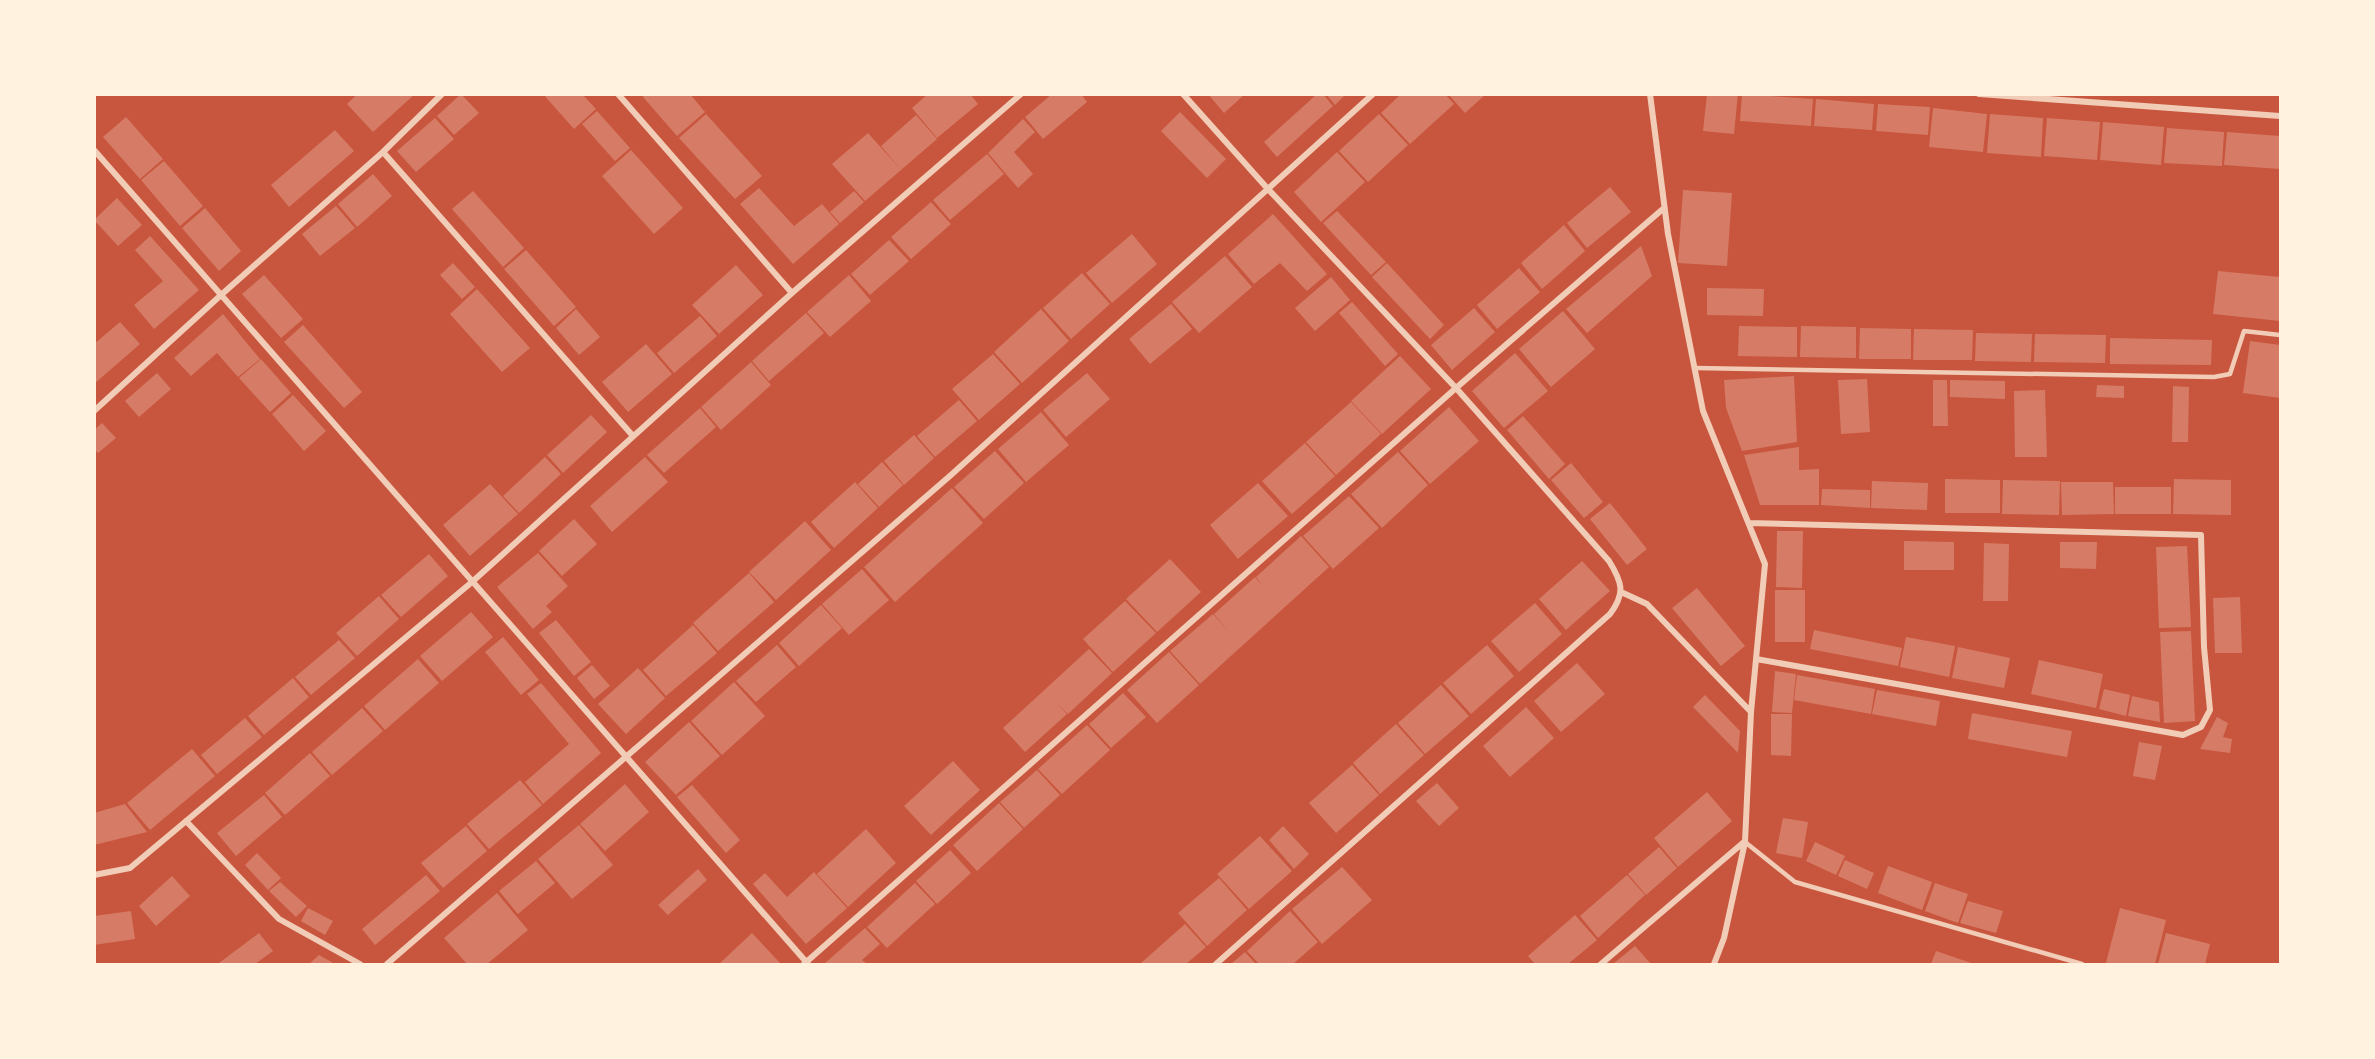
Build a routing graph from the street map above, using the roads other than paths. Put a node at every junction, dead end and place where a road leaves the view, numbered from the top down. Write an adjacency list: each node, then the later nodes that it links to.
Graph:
1 (442, 94): 10 (street)
2 (618, 94): 13 (street)
3 (1021, 94): 13 (street)
4 (1183, 94): 11 (street)
5 (1374, 94): 11 (street)
6 (1650, 94): 12 (street)
7 (1979, 94): 8 (street)
8 (2280, 116)
9 (94, 150): 14 (street)
10 (383, 152): 14 (street); 19 (street)
11 (1267, 188): 17 (street); 25 (street)
12 (1664, 208): 16 (street); 17 (street)
13 (792, 293): 19 (street)
14 (221, 295): 18 (street); 21 (street)
15 (2280, 335): 16 (lane)
16 (1695, 368): 20 (street)
17 (1456, 388): 22 (street); 31 (street)
18 (94, 411)
19 (633, 436): 21 (street)
20 (1749, 523): 23 (street); 23 (street)
21 (472, 582): 25 (street); 26 (street)
22 (1621, 591): 24 (street); 32 (street)
23 (1756, 659): 24 (street)
24 (1751, 712): 27 (street)
25 (625, 758): 30 (street); 31 (street)
26 (186, 821): 28 (street); 29 (street)
27 (1745, 842): 33 (street); 34 (street); 35 (lane)
28 (94, 874)
29 (360, 964)
30 (387, 964)
31 (806, 964)
32 (1216, 964)
33 (1601, 964)
34 (1714, 964)
35 (2082, 964)

